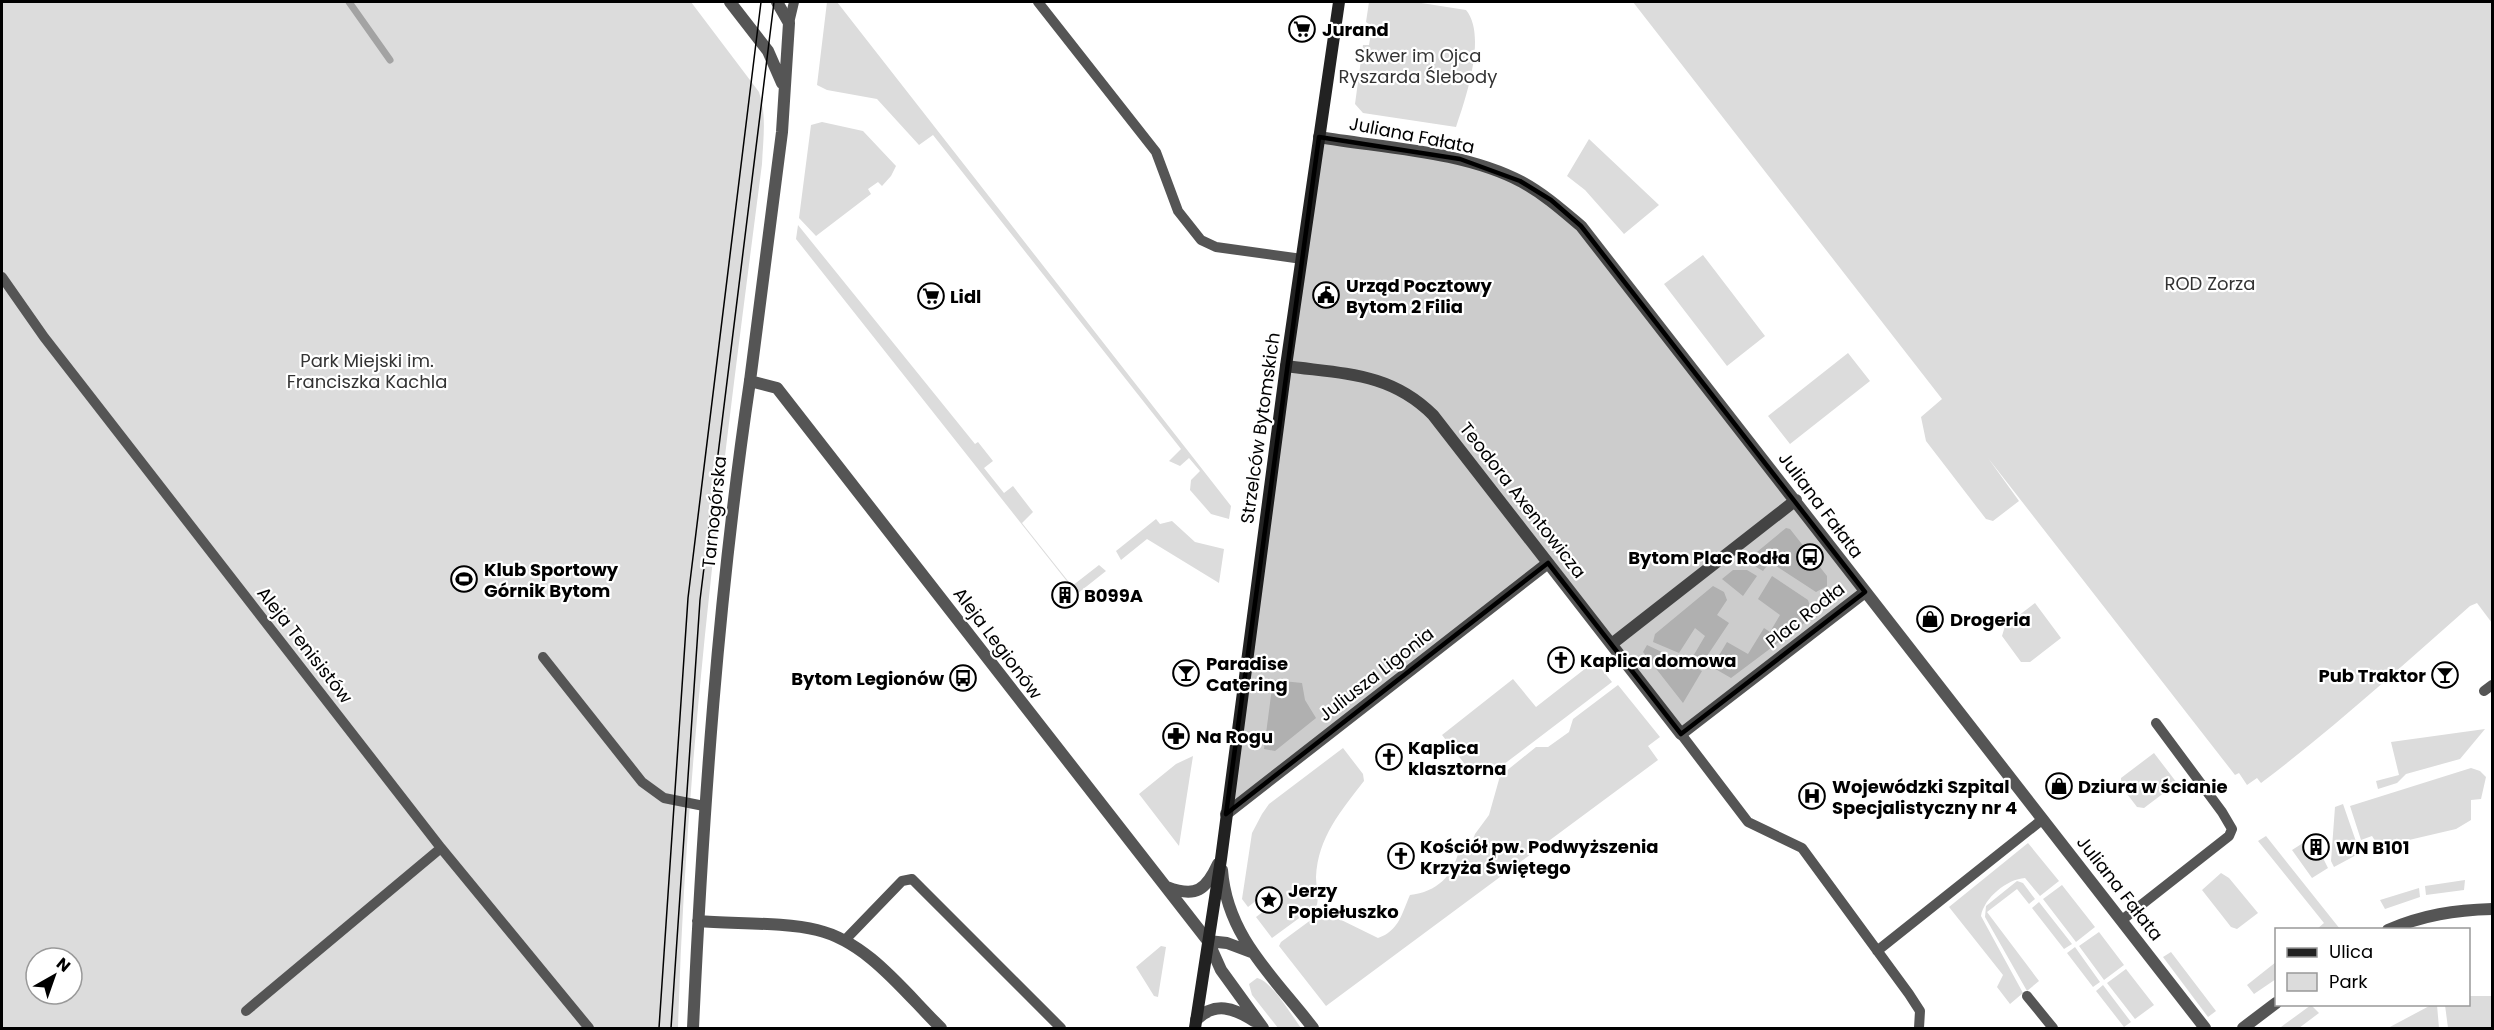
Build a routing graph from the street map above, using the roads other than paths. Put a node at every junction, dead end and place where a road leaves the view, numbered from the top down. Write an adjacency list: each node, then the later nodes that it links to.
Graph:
1 (730, 2): 7 (street)
2 (777, 2): 6 (street)
3 (794, 2): 6 (lane, Tarnogórska)
4 (1038, 2): 9 (lane)
5 (1339, 2): 8 (main road, Strzelców Bytomskich)
6 (789, 23): 7 (street, Tarnogórska)
7 (784, 90): 12 (street, Tarnogórska)
8 (1319, 136): 9 (main road, Strzelców Bytomskich); 13 (street, Juliana Fałata)
9 (1302, 259): 11 (main road, Strzelców Bytomskich)
10 (2, 277): 23 (lane, Aleja Tenisistów)
11 (1286, 366): 14 (street, Teodora Axentowicza); 21 (main road, Strzelców Bytomskich)
12 (750, 381): 20 (street, Tarnogórska); 25 (street, Aleja Legionów)
13 (1796, 501): 15 (street, Juliana Fałata); 16 (street)
14 (1548, 563): 16 (street, Teodora Axentowicza); 21 (street, Juliusza Ligonia)
15 (1865, 591): 19 (street, Plac Rodła); 22 (street, Juliana Fałata)
16 (1613, 643): 19 (street, Teodora Axentowicza)
17 (543, 657): 20 (lane)
18 (2156, 723): 27 (lane)
19 (1681, 734): 32 (lane)
20 (704, 806): 28 (street, Tarnogórska)
21 (1226, 814): 24 (main road, Strzelców Bytomskich)
22 (2043, 819): 27 (street, Juliana Fałata); 32 (lane)
23 (441, 848): 36 (lane); 39 (lane, Aleja Tenisistów)
24 (1221, 859): 25 (street, Strzelców Bytomskich); 31 (main road, Strzelców Bytomskich); 33 (street)
25 (1166, 887): 31 (street, Aleja Legionów)
26 (2493, 909): 29 (street)
27 (2122, 920): 46 (street, Juliana Fałata)
28 (698, 921): 30 (street); 40 (street, Tarnogórska)
29 (2393, 928)
30 (845, 940): 41 (street); 42 (lane)
31 (1208, 941): 33 (street); 37 (main road, Strzelców Bytomskich); 38 (street, Aleja Legionów)
32 (1877, 951): 44 (lane)
33 (1251, 952): 43 (street)
34 (2027, 996): 45 (lane)
35 (2275, 1005): 47 (street)
36 (246, 1011)
37 (1195, 1024): 38 (street)
38 (1263, 1028)
39 (589, 1029)
40 (693, 1029)
41 (941, 1029)
42 (1061, 1029)
43 (1313, 1029)
44 (1919, 1029)
45 (2053, 1029)
46 (2205, 1029)
47 (2243, 1029)

